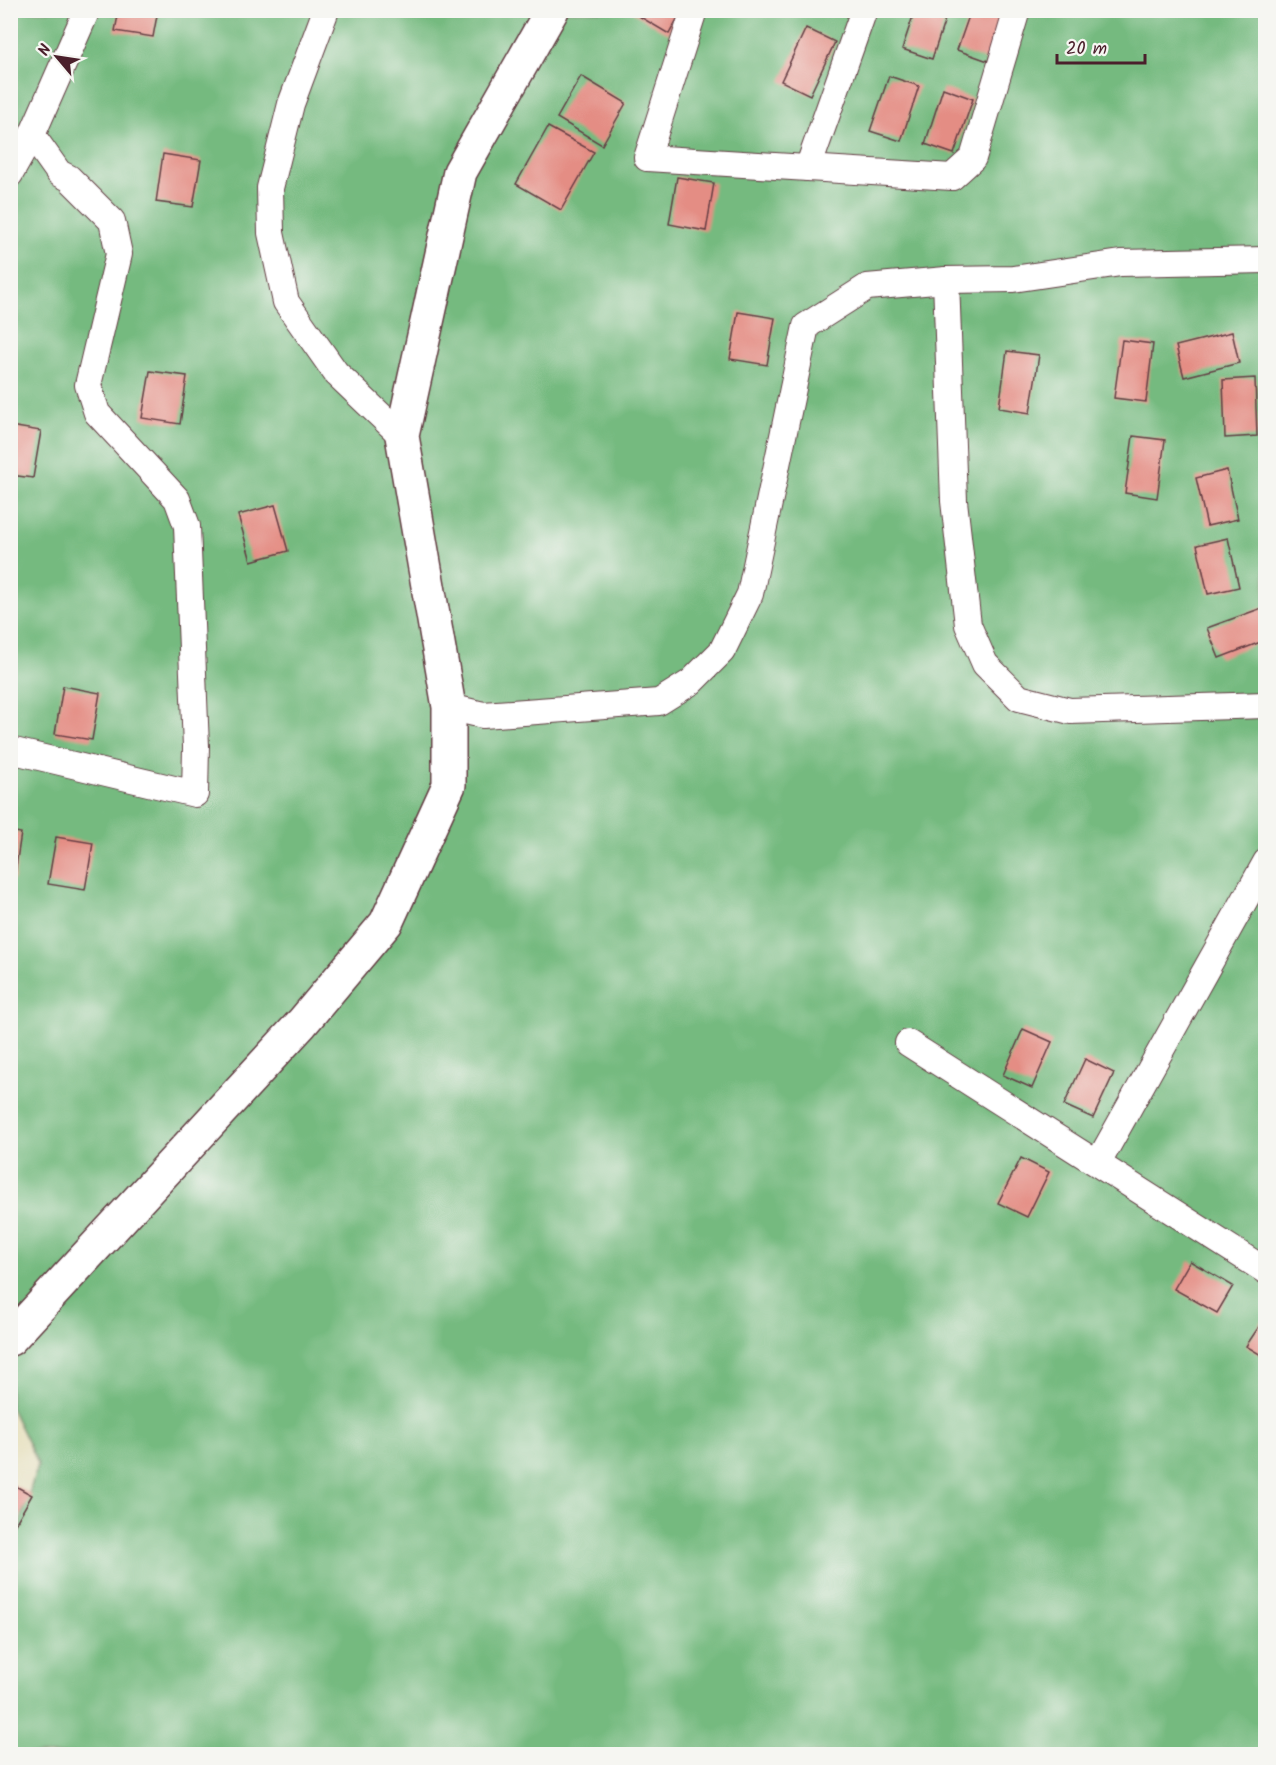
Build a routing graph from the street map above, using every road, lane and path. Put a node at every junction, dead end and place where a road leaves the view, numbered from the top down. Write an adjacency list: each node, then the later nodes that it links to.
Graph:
1 (87, 10): 7 (street)
2 (326, 10): 12 (street)
3 (552, 10): 12 (street)
4 (694, 10): 8 (street)
5 (864, 10): 8 (street)
6 (1017, 10): 8 (street)
7 (32, 135): 9 (street); 15 (street)
8 (808, 168)
9 (10, 174)
10 (1266, 260): 11 (street)
11 (946, 280): 13 (street); 14 (street)
12 (402, 436): 14 (street)
13 (1266, 705)
14 (449, 707): 20 (street)
15 (10, 750)
16 (1266, 862): 18 (street)
17 (908, 1043): 18 (street)
18 (1098, 1163): 19 (street)
19 (1266, 1270)
20 (10, 1339)

